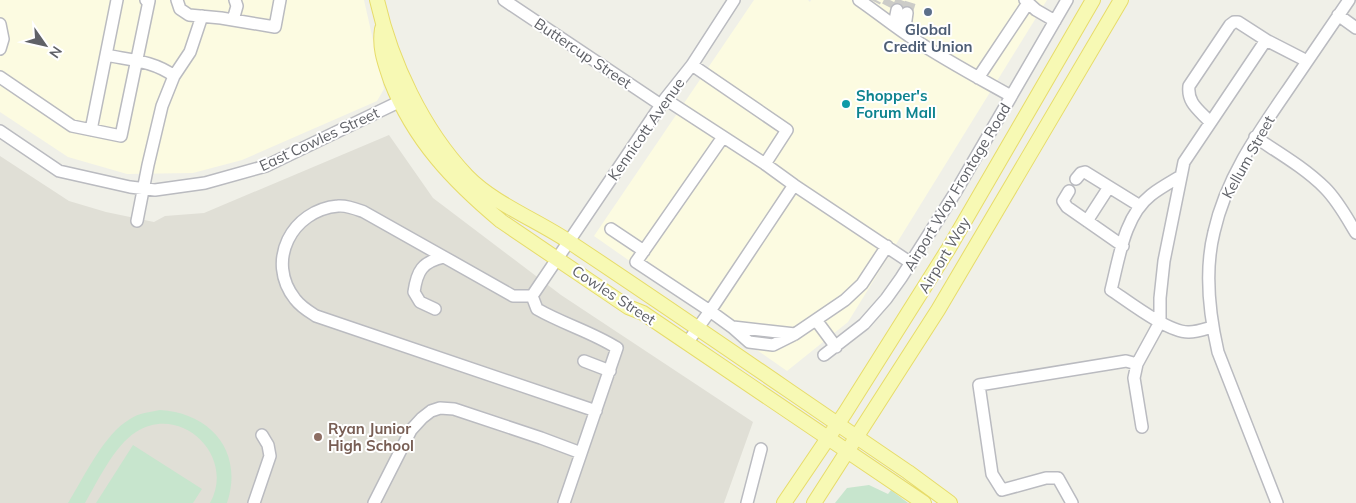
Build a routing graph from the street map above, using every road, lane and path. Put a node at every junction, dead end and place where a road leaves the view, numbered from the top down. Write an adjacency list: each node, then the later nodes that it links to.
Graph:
1 (117, 0): 23 (street)
2 (146, 0): 24 (street)
3 (177, 0): 15 (street)
4 (235, 0): 17 (street)
5 (280, 0): 17 (street)
6 (377, 0): 31 (main road)
7 (504, 0): 32 (street, Buttercup Street)
8 (734, 0): 26 (street, Kennicott Avenue)
9 (859, 0): 29 (street)
10 (1067, 0): 18 (street, Airport Way Frontage Road)
11 (1093, 0): 71 (main road, Airport Way)
12 (1121, 0): 75 (main road, Airport Way)
13 (1349, 0): 16 (street, Kellum Street)
14 (1027, 2): 18 (street); 29 (street)
15 (202, 16): 17 (street); 27 (street)
16 (1338, 16): 20 (street); 25 (street, Kellum Street)
17 (233, 20)
18 (1054, 21): 30 (street, Airport Way Frontage Road)
19 (0, 24): 22 (street)
20 (1356, 28)
21 (1266, 40): 25 (street); 33 (street); 33 (street)
22 (0, 49)
23 (106, 55): 24 (street); 34 (street)
24 (136, 61): 27 (street); 34 (street)
25 (1307, 61): 37 (street, Kellum Street)
26 (692, 65): 32 (street, Kennicott Avenue); 38 (street)
27 (174, 76): 43 (street)
28 (0, 77): 34 (street)
29 (978, 78): 30 (street)
30 (1011, 96): 56 (street, Airport Way Frontage Road)
31 (405, 99): 43 (street, East Cowles Street); 50 (main road, Cowles Street); 55 (main road, Cowles Street)
32 (663, 102): 36 (street, Buttercup Street); 50 (street, Kennicott Avenue)
33 (1210, 122): 39 (street)
34 (91, 130)
35 (0, 132): 43 (street, East Cowles Street)
36 (723, 136): 38 (street, Buttercup Street); 53 (street)
37 (1255, 137): 49 (street); 62 (street, Kellum Street)
38 (765, 164): 41 (street, Buttercup Street)
39 (1181, 176): 45 (street); 61 (street)
40 (1076, 180): 42 (street)
41 (794, 184): 51 (street, Buttercup Street); 59 (street)
42 (1109, 187): 45 (street); 47 (street)
43 (143, 189): 46 (street)
44 (1069, 191): 47 (street)
45 (1140, 206): 52 (street)
46 (137, 221)
47 (1087, 221): 52 (street)
48 (611, 229): 53 (street)
49 (1356, 233)
50 (570, 241): 55 (street, Kennicott Avenue); 63 (main road, Cowles Street)
51 (887, 246): 56 (street, Buttercup Street); 60 (street)
52 (1123, 246): 61 (street)
53 (644, 251): 59 (street)
54 (444, 257): 57 (street); 58 (street); 70 (street)
55 (558, 258): 57 (street, Kennicott Avenue); 64 (main road, Cowles Street)
56 (911, 263): 65 (street, Airport Way Frontage Road)
57 (532, 296): 69 (street)
58 (435, 309)
59 (710, 311): 60 (street); 63 (street)
60 (816, 320): 65 (street)
61 (1160, 322): 62 (street); 68 (street)
62 (1212, 327): 88 (street, Kellum Street)
63 (697, 328): 64 (street); 71 (main road, Cowles Street)
64 (687, 343): 74 (main road, Cowles Street)
65 (836, 347): 66 (street, Airport Way Frontage Road)
66 (824, 355)
67 (584, 362): 69 (street)
68 (1137, 364): 72 (street); 87 (street)
69 (610, 371): 70 (street)
70 (596, 411): 78 (street)
71 (837, 424): 74 (main road, Airport Way); 75 (main road, Cowles Street)
72 (1142, 427)
73 (262, 435): 79 (street)
74 (827, 438): 77 (main road, Cowles Street); 83 (main road, Airport Way)
75 (856, 438): 77 (main road, Airport Way); 86 (main road, Cowles Street)
76 (761, 449): 82 (street)
77 (848, 451): 84 (main road, Airport Way); 85 (main road, Cowles Street)
78 (581, 454): 80 (street); 81 (street)
79 (254, 503)
80 (374, 503)
81 (564, 503)
82 (748, 503)
83 (784, 503)
84 (814, 503)
85 (924, 503)
86 (950, 503)
87 (1072, 503)
88 (1277, 503)

